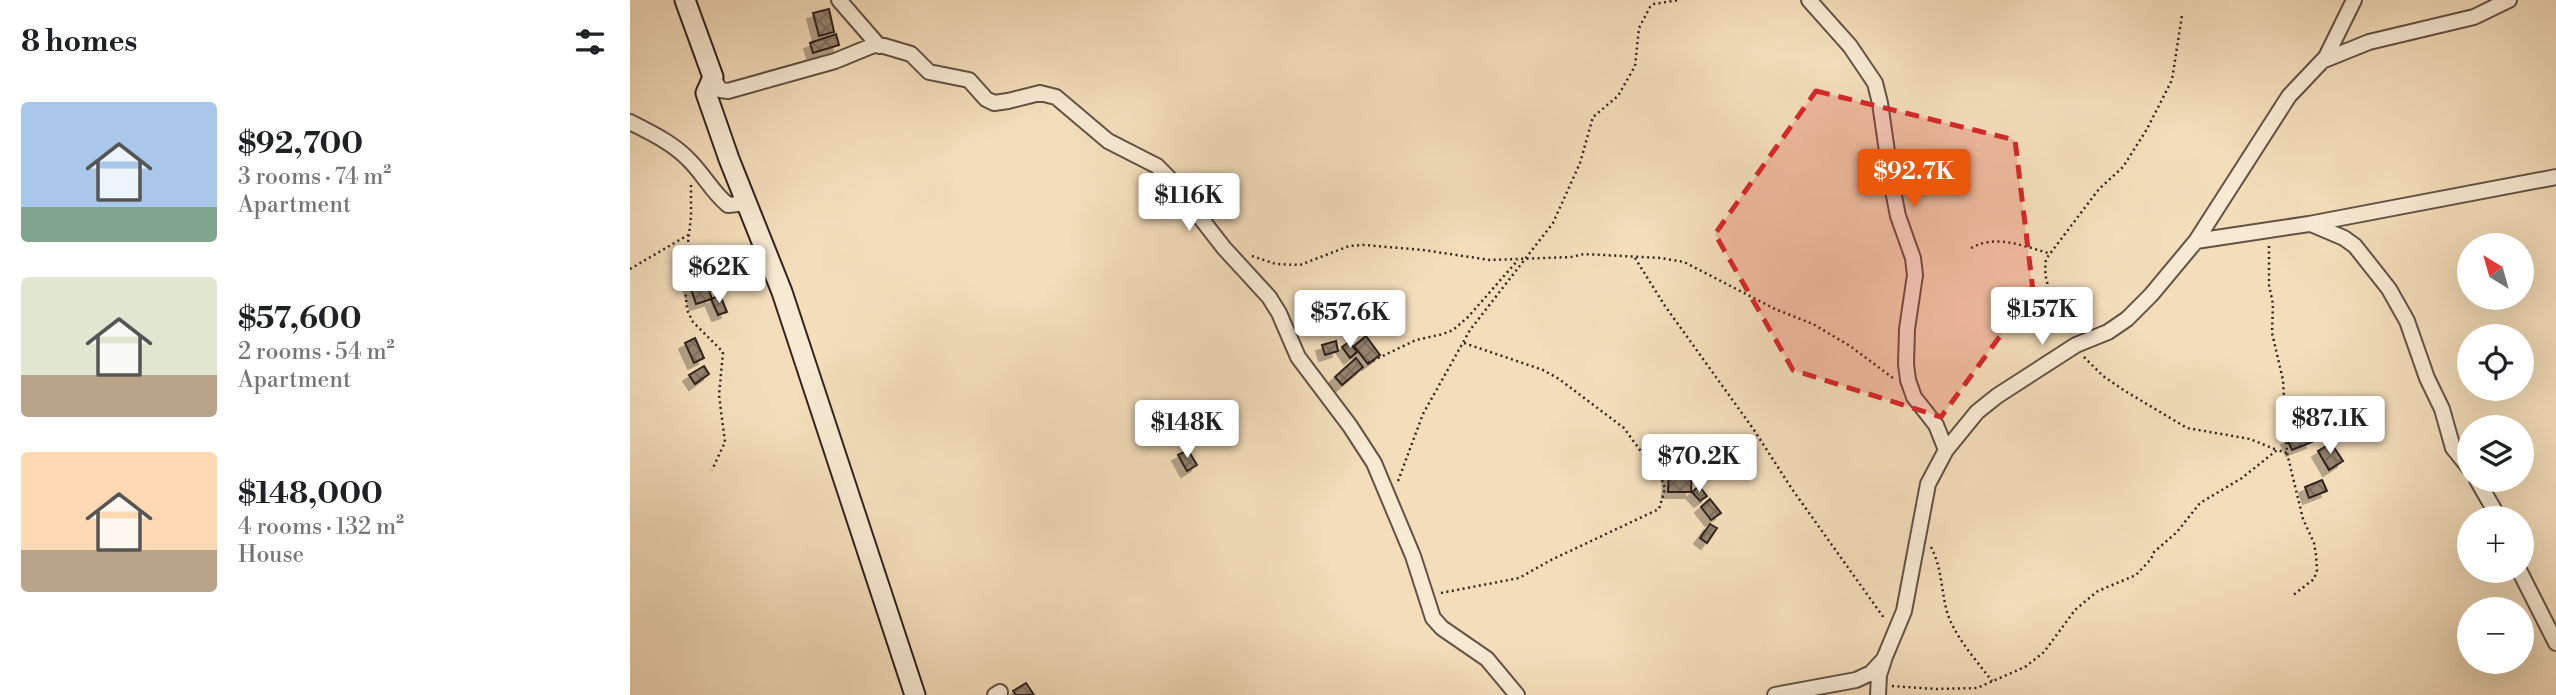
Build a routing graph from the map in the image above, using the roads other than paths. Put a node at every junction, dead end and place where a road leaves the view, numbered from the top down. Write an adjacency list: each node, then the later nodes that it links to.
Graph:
1 (685, 0): 8 (street)
2 (839, 0): 6 (street)
3 (1809, 0): 14 (street)
4 (2354, 0): 7 (street)
5 (2509, 0): 7 (street)
6 (879, 46): 8 (street); 21 (street)
7 (2321, 62): 13 (street)
8 (713, 77): 11 (street)
9 (630, 122): 11 (street)
10 (2556, 177): 12 (street)
11 (748, 203): 20 (street)
12 (2309, 224): 13 (street); 15 (street)
13 (2196, 241): 14 (street)
14 (1946, 450): 18 (street)
15 (2457, 452)
16 (2526, 583): 17 (street)
17 (2556, 643)
18 (1884, 659): 19 (street); 22 (street)
19 (1876, 691)
20 (915, 695)
21 (1517, 695)
22 (1775, 695)

